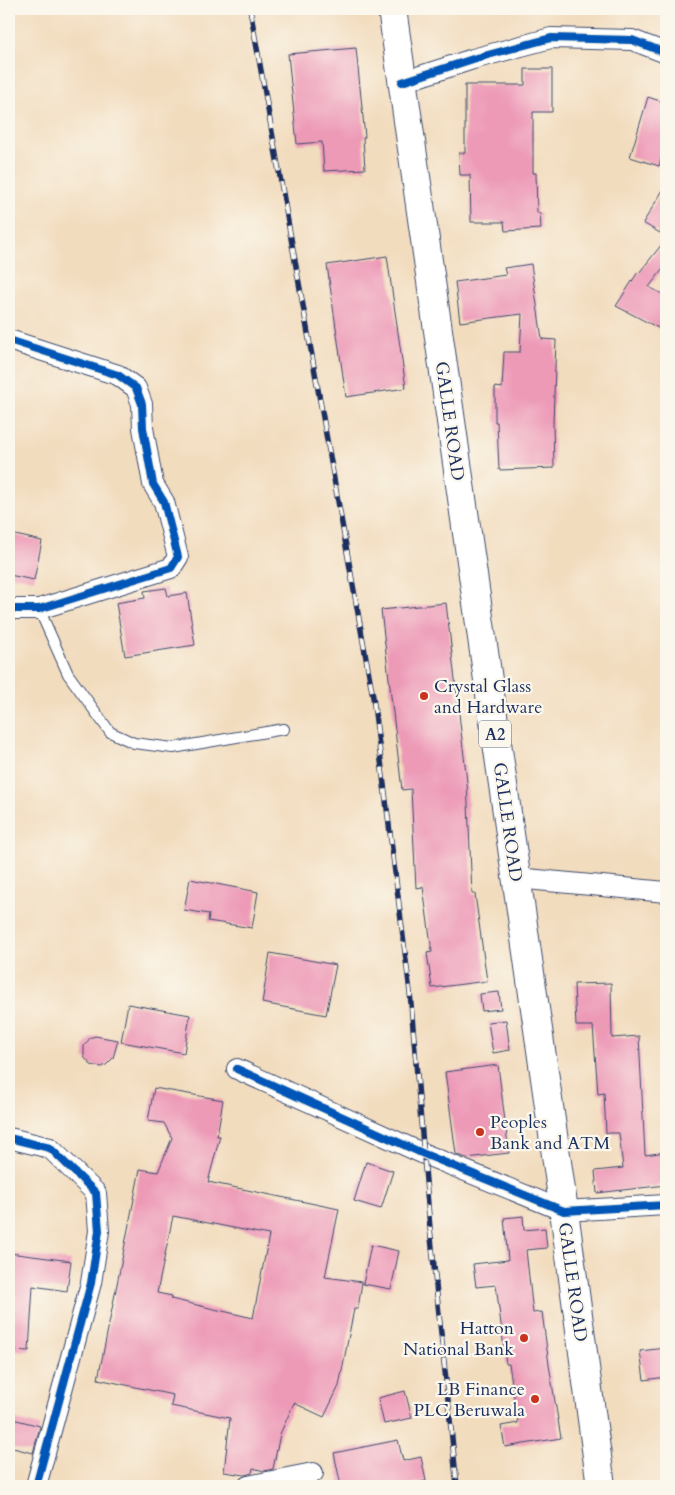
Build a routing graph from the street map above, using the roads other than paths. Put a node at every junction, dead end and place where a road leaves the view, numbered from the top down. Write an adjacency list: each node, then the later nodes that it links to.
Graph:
1 (392, 9): 3 (highway, GALLE ROAD / A2)
2 (666, 54): 3 (street)
3 (402, 82): 8 (highway, GALLE ROAD / A2)
4 (9, 340): 6 (street)
5 (9, 609): 6 (street)
6 (39, 609): 7 (lane)
7 (284, 729)
8 (516, 878): 9 (street); 13 (highway, GALLE ROAD / A2)
9 (666, 892)
10 (237, 1069): 13 (street)
11 (9, 1138): 15 (street)
12 (666, 1205): 13 (street)
13 (564, 1211): 17 (highway, GALLE ROAD / A2)
14 (313, 1473): 16 (street)
15 (36, 1486)
16 (248, 1486)
17 (601, 1486)

